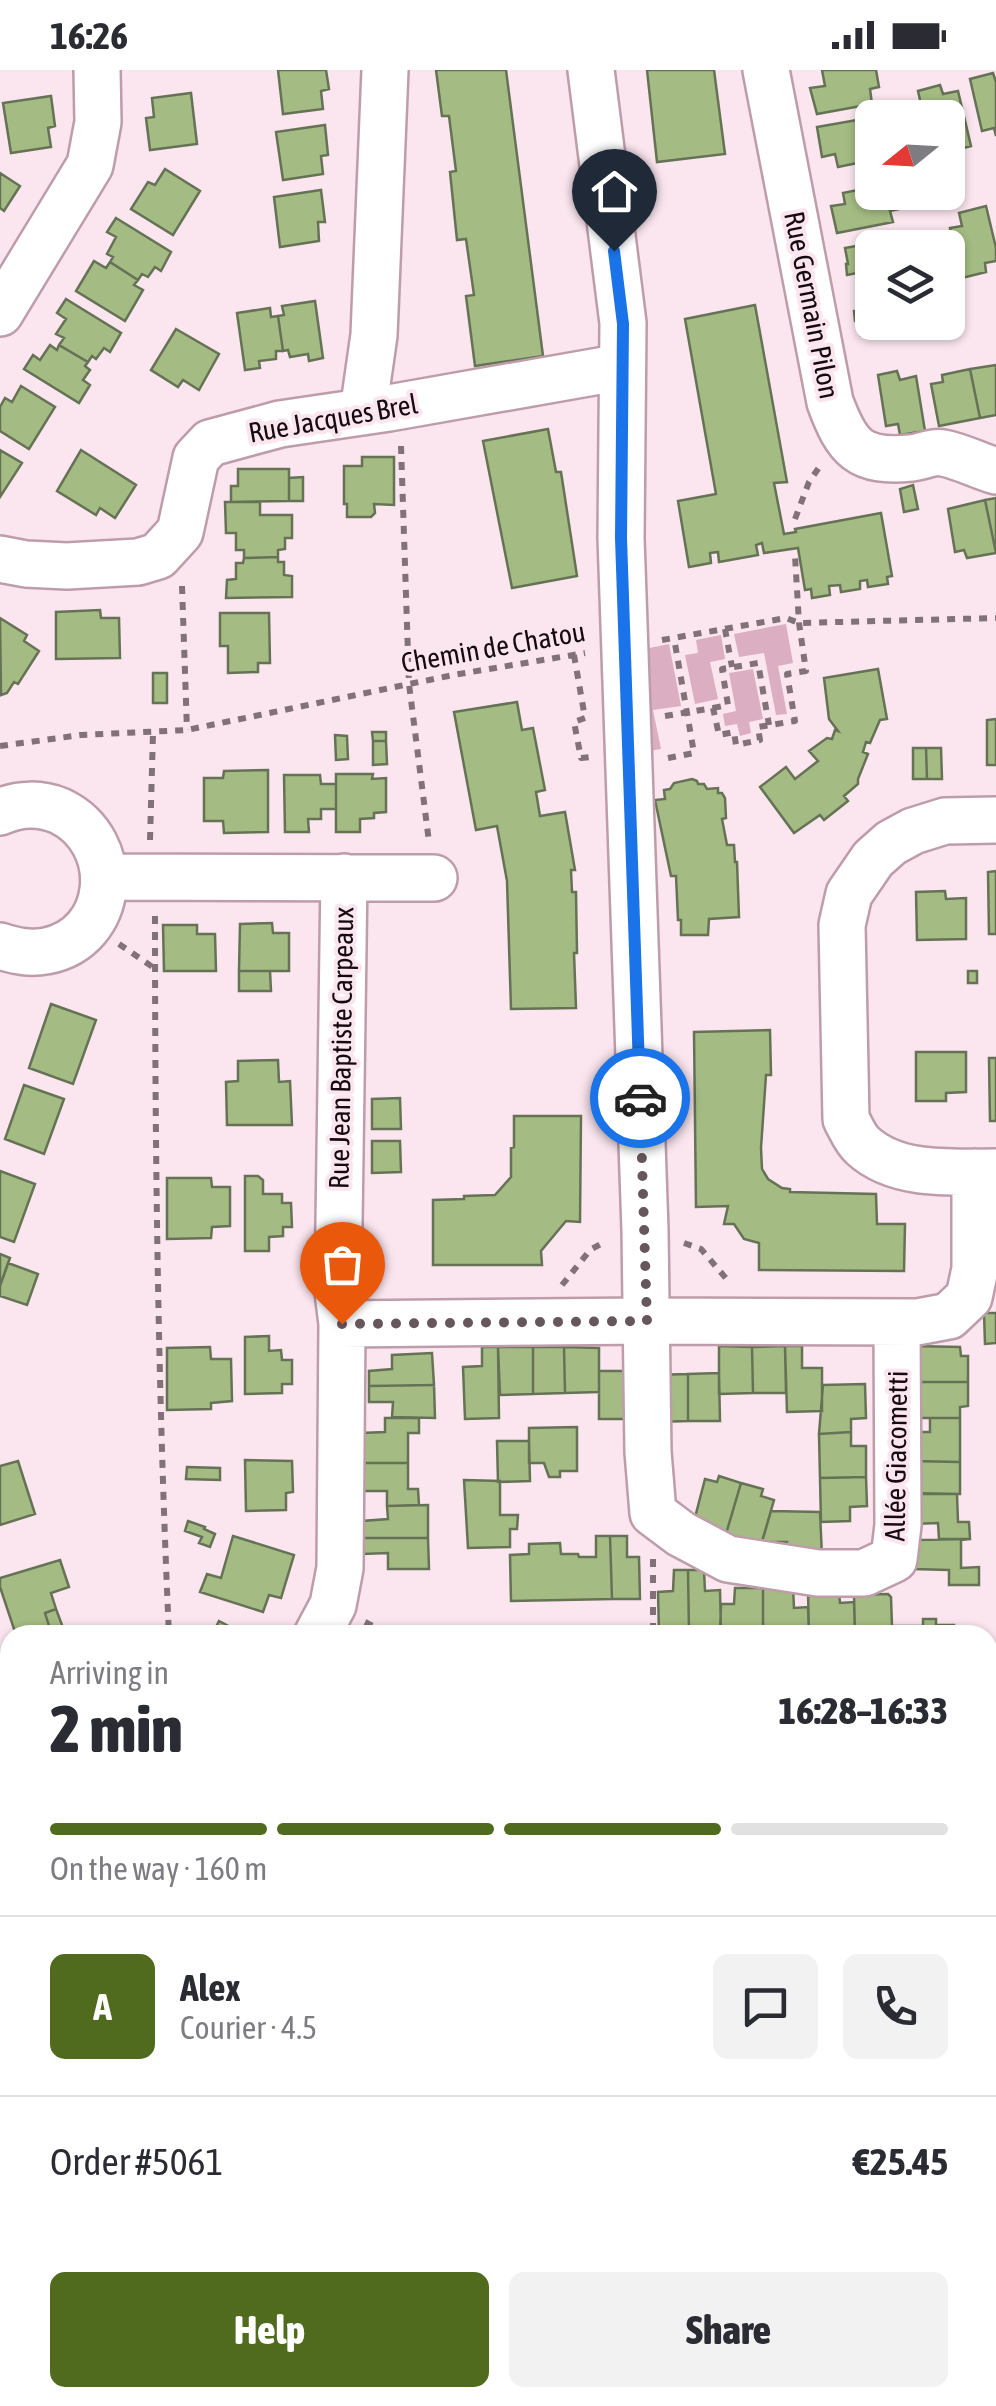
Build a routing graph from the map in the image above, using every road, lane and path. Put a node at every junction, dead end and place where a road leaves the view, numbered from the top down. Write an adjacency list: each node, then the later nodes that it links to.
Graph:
1 (97, 70): 5 (street)
2 (386, 70): 7 (street)
3 (591, 70): 6 (street)
4 (766, 70): 8 (street, Rue Germain Pilon)
5 (0, 313)
6 (622, 367): 7 (street, Rue Jacques Brel); 18 (street)
7 (381, 409): 11 (street, Rue Jacques Brel); 21 (path)
8 (842, 432): 9 (street, Rue Germain Pilon); 10 (path)
9 (996, 471)
10 (795, 519)
11 (180, 532): 13 (street); 25 (path)
12 (796, 556): 15 (path)
13 (0, 559)
14 (996, 618): 15 (path, Chemin de Chatou)
15 (799, 623): 16 (path, Chemin de Chatou); 24 (path)
16 (725, 629): 17 (path, Chemin de Chatou); 20 (path)
17 (674, 638): 18 (path, Chemin de Chatou); 23 (path)
18 (625, 646): 19 (path, Chemin de Chatou); 41 (street)
19 (574, 655): 21 (path, Chemin de Chatou); 32 (path)
20 (732, 667): 22 (path); 24 (path)
21 (409, 684): 25 (path, Chemin de Chatou); 38 (path)
22 (714, 708): 23 (path); 24 (path)
23 (687, 712): 26 (path); 30 (path)
24 (770, 725)
25 (187, 730): 27 (path, Chemin de Chatou)
26 (664, 730)
27 (152, 733): 29 (path, Chemin de Chatou); 36 (path)
28 (666, 744): 30 (path)
29 (0, 746)
30 (668, 758): 31 (path)
31 (656, 760)
32 (596, 769)
33 (0, 812): 35 (street)
34 (996, 820): 40 (street)
35 (105, 877): 36 (street, Rue Jean Baptiste Carpeaux); 39 (street)
36 (149, 877): 37 (street, Rue Jean Baptiste Carpeaux); 45 (path)
37 (344, 877): 38 (street, Rue Jean Baptiste Carpeaux); 43 (street, Rue Jean Baptiste Carpeaux)
38 (434, 878)
39 (0, 947)
40 (985, 1172): 42 (street)
41 (647, 1321): 42 (street); 43 (street); 44 (street)
42 (897, 1322): 44 (street, Allée Giacometti)
43 (342, 1324): 46 (street, Rue Jean Baptiste Carpeaux)
44 (653, 1513): 47 (path)
45 (169, 1625)
46 (323, 1625)
47 (654, 1625)

